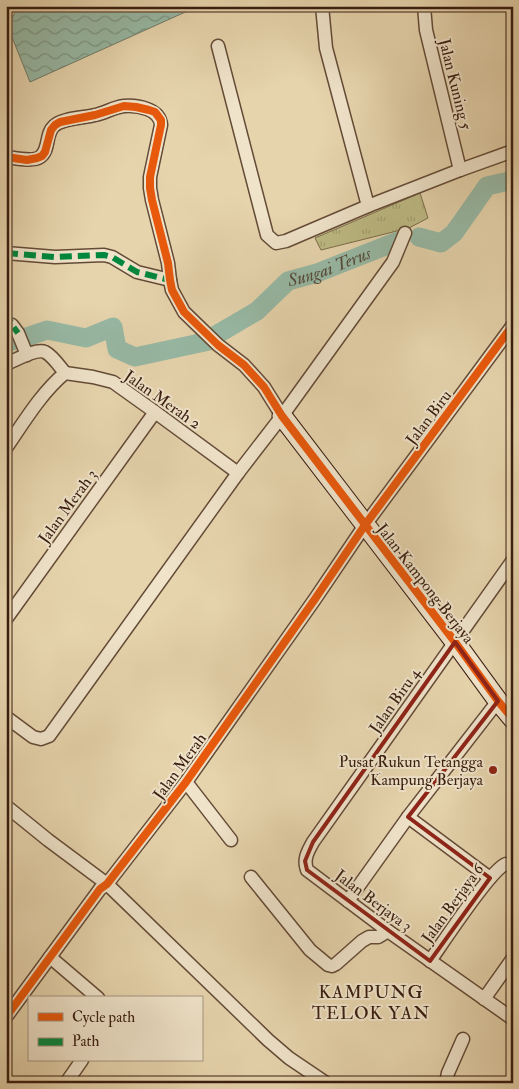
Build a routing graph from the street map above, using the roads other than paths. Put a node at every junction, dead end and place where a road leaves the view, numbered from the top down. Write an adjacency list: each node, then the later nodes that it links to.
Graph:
1 (322, 6): 7 (street)
2 (424, 6): 6 (street, Jalan Kuning 5)
3 (218, 46): 7 (street)
4 (513, 151): 6 (street)
5 (6, 157): 10 (street)
6 (460, 170): 7 (street)
7 (368, 206)
8 (405, 233): 17 (street)
9 (6, 253): 10 (street)
10 (170, 280): 17 (street)
11 (513, 326): 20 (street, Jalan Biru)
12 (15, 329): 13 (street)
13 (25, 351): 14 (street); 15 (street)
14 (6, 364)
15 (65, 373): 16 (street, Jalan Merah 2); 18 (street)
16 (155, 412): 19 (street, Jalan Merah 2); 22 (street, Jalan Merah 3)
17 (282, 416): 19 (street); 20 (street, Jalan Kampong Berjaya)
18 (6, 448)
19 (238, 473): 25 (street)
20 (365, 525): 23 (street, Jalan Kampong Berjaya); 27 (street, Jalan Merah)
21 (513, 560): 23 (street, Jalan Biru 4)
22 (6, 620)
23 (455, 642): 24 (street, Jalan Kampong Berjaya); 31 (street, Jalan Biru 4)
24 (498, 701): 26 (street, Jalan Kampong Berjaya); 29 (street)
25 (6, 717)
26 (513, 719)
27 (186, 782): 30 (street); 35 (street, Jalan Merah)
28 (6, 806): 35 (street)
29 (408, 817): 34 (street); 36 (street)
30 (231, 840)
31 (305, 861): 36 (street, Jalan Berjaya 3)
32 (507, 866): 34 (street, Jalan Berjaya 6)
33 (251, 877): 37 (street)
34 (490, 878): 40 (street, Jalan Berjaya 6)
35 (106, 884): 38 (street, Jalan Merah); 48 (street)
36 (348, 901): 37 (street, Jalan Berjaya 3)
37 (388, 931): 40 (street, Jalan Berjaya 3)
38 (50, 957): 41 (street); 43 (street, Jalan Merah)
39 (513, 958): 42 (street)
40 (430, 961): 42 (street, Jalan Berjaya 3)
41 (96, 996)
42 (484, 999): 44 (street, Jalan Berjaya 3)
43 (6, 1017)
44 (513, 1019)
45 (463, 1039): 49 (street)
46 (81, 1062): 47 (street)
47 (66, 1083)
48 (326, 1083)
49 (446, 1083)

